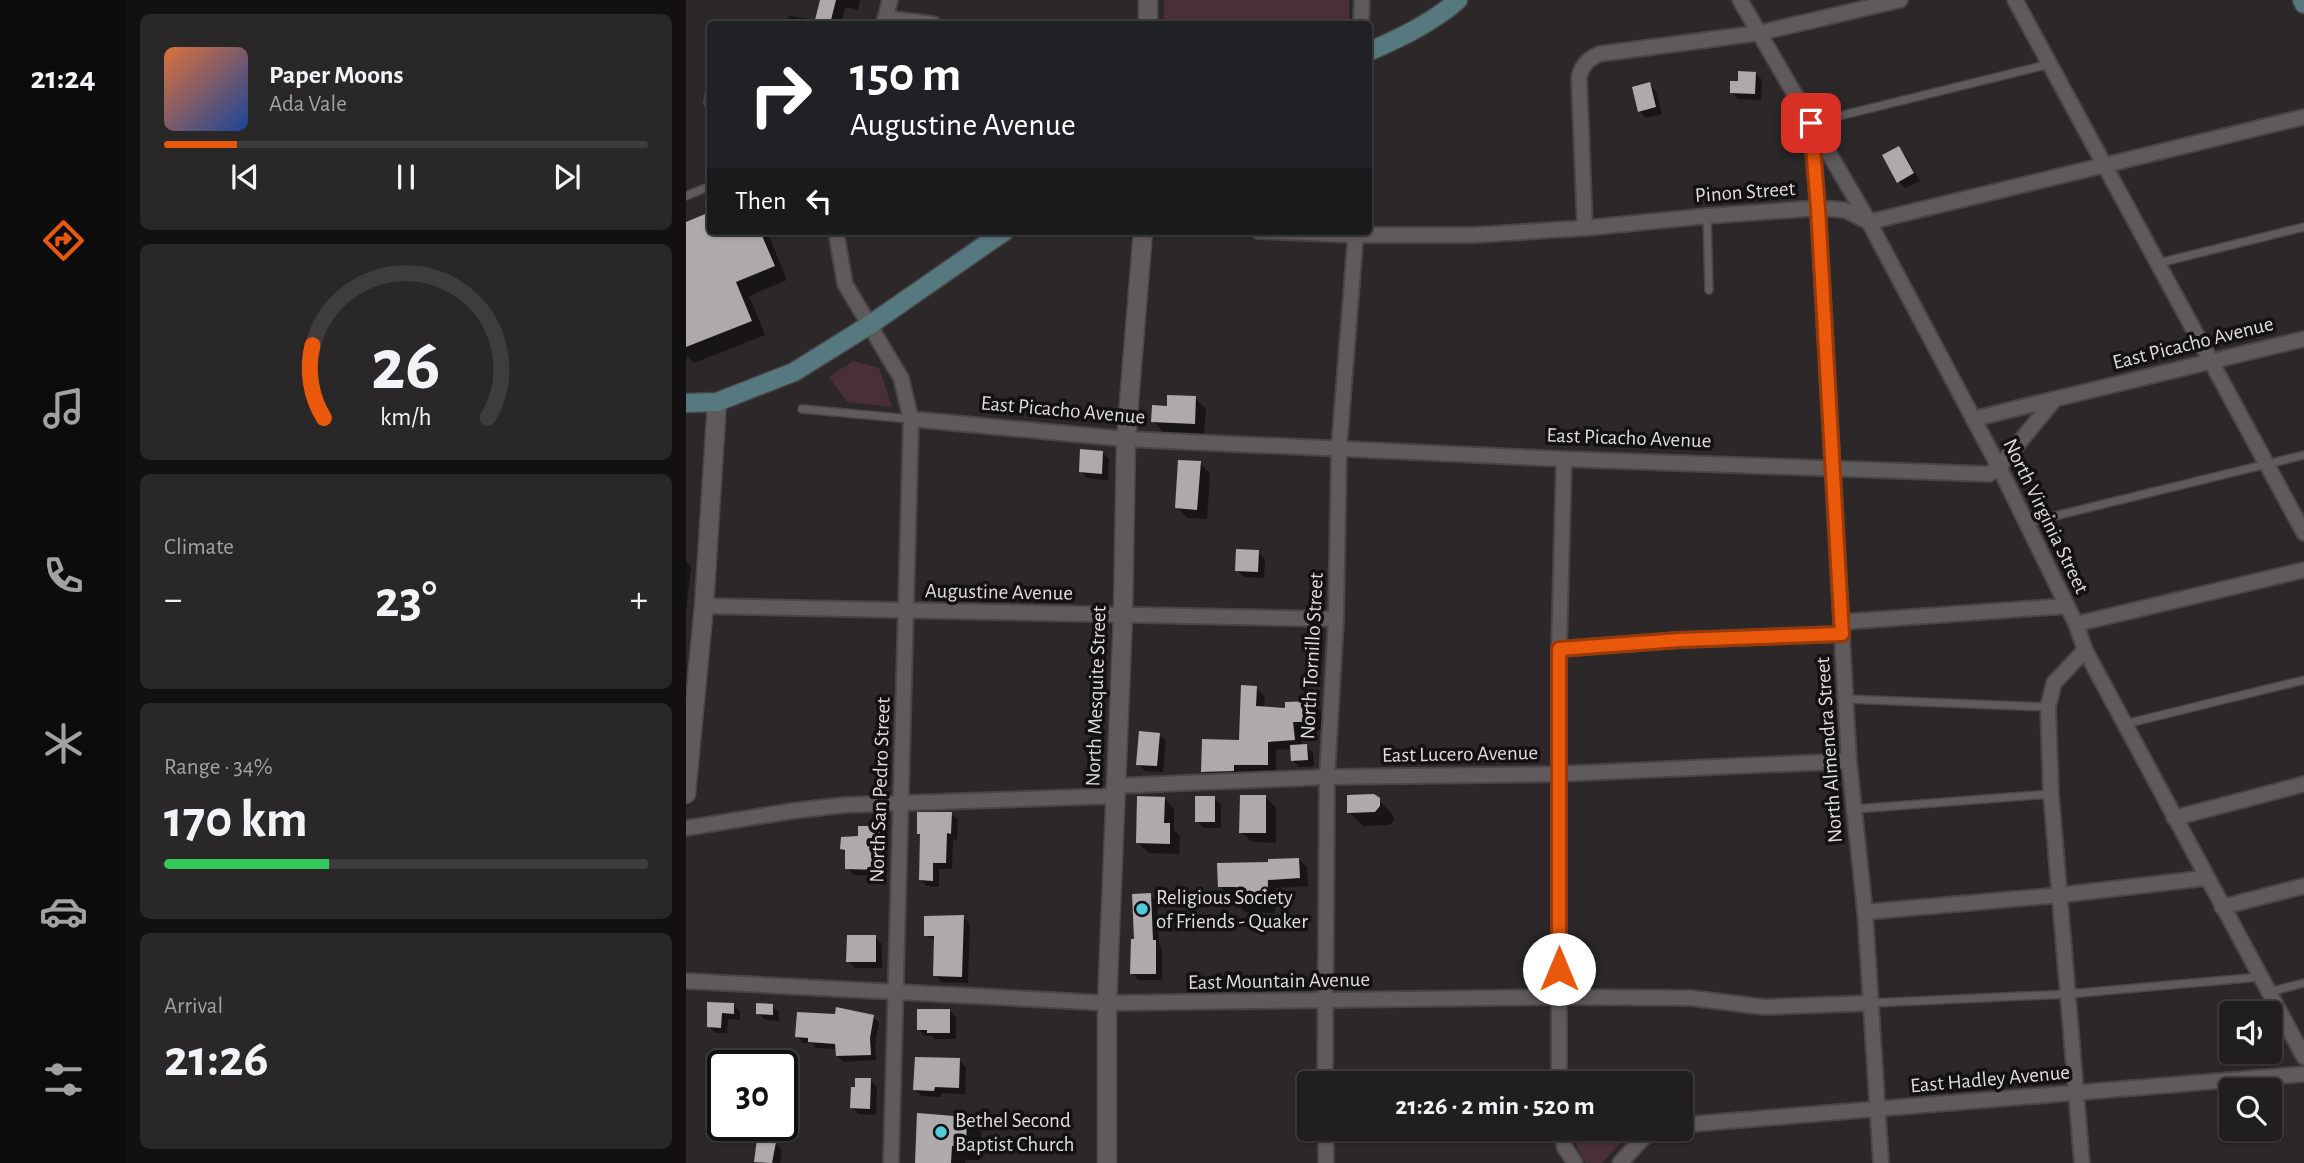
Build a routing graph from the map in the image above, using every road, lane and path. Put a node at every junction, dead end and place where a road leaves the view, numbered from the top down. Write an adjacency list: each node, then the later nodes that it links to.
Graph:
1 (890, 0): 8 (street)
2 (1148, 0): 9 (street)
3 (1362, 0): 10 (street)
4 (1458, 0): 12 (main road)
5 (1740, 0): 11 (street, North Virginia Street)
6 (1900, 0): 11 (street)
7 (2015, 0): 13 (street)
8 (885, 21)
9 (1148, 21)
10 (1361, 21)
11 (1759, 33): 15 (street, North Virginia Street); 22 (street)
12 (1372, 50)
13 (2050, 64): 15 (lane); 16 (street)
14 (2304, 117): 16 (street)
15 (1811, 123): 19 (street, North Almendra Street); 21 (street, North Virginia Street)
16 (2106, 165): 21 (street); 29 (street)
17 (707, 187): 18 (lane)
18 (686, 196)
19 (1818, 208): 20 (street, Pinon Street); 21 (street, Pinon Street); 46 (street, North Almendra Street)
20 (1707, 216): 22 (street, Pinon Street); 30 (lane)
21 (1869, 222): 39 (street, North Virginia Street)
22 (1585, 228): 24 (street, Pinon Street)
23 (2304, 228): 29 (lane)
24 (1372, 233)
25 (836, 235): 31 (street)
26 (999, 235): 31 (main road)
27 (1143, 235): 40 (street, North Mesquite Street)
28 (1356, 235): 41 (street, North Tornillo Street)
29 (2159, 263): 33 (street)
30 (1709, 290)
31 (871, 324): 35 (main road); 38 (street)
32 (2304, 339): 33 (street, East Picacho Avenue)
33 (2213, 362): 34 (street, East Picacho Avenue); 44 (street)
34 (2055, 399): 39 (street, East Picacho Avenue); 45 (street)
35 (718, 402): 36 (main road); 50 (street)
36 (686, 403)
37 (802, 410): 38 (lane, East Picacho Avenue)
38 (911, 419): 40 (street, East Picacho Avenue); 52 (street, North San Pedro Street)
39 (1973, 419): 45 (street, North Virginia Street)
40 (1126, 439): 41 (street, East Picacho Avenue); 53 (street, North Mesquite Street)
41 (1339, 448): 43 (street, East Picacho Avenue); 54 (street, North Tornillo Street)
42 (2304, 454): 44 (lane)
43 (1564, 459): 46 (street, East Picacho Avenue); 57 (street)
44 (2267, 464): 47 (lane); 48 (street)
45 (1999, 467): 46 (street, East Picacho Avenue); 47 (street, North Virginia Street)
46 (1833, 468): 56 (street, North Almendra Street)
47 (2026, 523): 51 (street, North Virginia Street)
48 (2304, 533)
49 (2304, 570): 55 (street)
50 (704, 606): 52 (street, Augustine Avenue); 68 (street)
51 (2067, 606): 55 (street, North Virginia Street); 56 (street)
52 (906, 612): 53 (street, Augustine Avenue); 70 (street, North San Pedro Street)
53 (1123, 615): 54 (street, Augustine Avenue); 67 (street, North Mesquite Street)
54 (1336, 619): 65 (street, North Tornillo Street)
55 (2076, 624): 58 (street, North Virginia Street)
56 (1842, 628): 57 (street); 60 (street, North Almendra Street)
57 (1559, 649): 64 (street)
58 (2085, 650): 61 (street); 62 (street, North Virginia Street)
59 (2304, 680): 62 (lane)
60 (1845, 699): 61 (lane); 63 (street, North Almendra Street)
61 (2048, 707): 69 (street)
62 (2124, 724): 72 (street, North Virginia Street)
63 (1849, 761): 64 (street, East Lucero Avenue); 71 (street, North Almendra Street)
64 (1558, 774): 65 (street, East Lucero Avenue); 85 (street)
65 (1327, 777): 67 (street, East Lucero Avenue); 86 (street, North Tornillo Street)
66 (2304, 784): 72 (street)
67 (1114, 791): 70 (street, East Lucero Avenue); 87 (street, North Mesquite Street)
68 (686, 794)
69 (2051, 794): 71 (lane); 76 (street)
70 (900, 802): 73 (street, East Lucero Avenue); 82 (street, North San Pedro Street)
71 (1854, 809): 78 (street, North Almendra Street)
72 (2174, 818): 74 (street, North Virginia Street)
73 (686, 828)
74 (2206, 878): 76 (street); 77 (street, North Virginia Street)
75 (2304, 886): 77 (street)
76 (2060, 895): 78 (street); 84 (street)
77 (2222, 907): 79 (street, North Virginia Street)
78 (1865, 912): 88 (street, North Almendra Street)
79 (2260, 976): 83 (street, North Virginia Street); 84 (lane)
80 (686, 981): 82 (street, East Mountain Avenue)
81 (2304, 983): 83 (lane)
82 (896, 992): 87 (street, East Mountain Avenue); 99 (street, North San Pedro Street)
83 (2269, 992): 89 (street, North Virginia Street)
84 (2068, 994): 88 (lane); 93 (street)
85 (1559, 997): 86 (street, East Mountain Avenue); 88 (street, East Mountain Avenue); 91 (street)
86 (1325, 1002): 87 (street, East Mountain Avenue); 90 (street, North Tornillo Street)
87 (1107, 1003): 100 (street, North Mesquite Street)
88 (1872, 1003): 94 (street, North Almendra Street)
89 (2304, 1056)
90 (1325, 1071)
91 (1559, 1071)
92 (2304, 1074): 93 (street, East Hadley Avenue)
93 (2076, 1093): 94 (street, East Hadley Avenue); 105 (street)
94 (1877, 1110): 95 (street, East Hadley Avenue); 104 (street, North Almendra Street)
95 (1693, 1124)
96 (1326, 1141): 101 (street)
97 (1563, 1141): 102 (street)
98 (1640, 1141): 103 (street)
99 (891, 1163)
100 (1107, 1163)
101 (1326, 1163)
102 (1575, 1163)
103 (1620, 1163)
104 (1881, 1163)
105 (2082, 1163)

